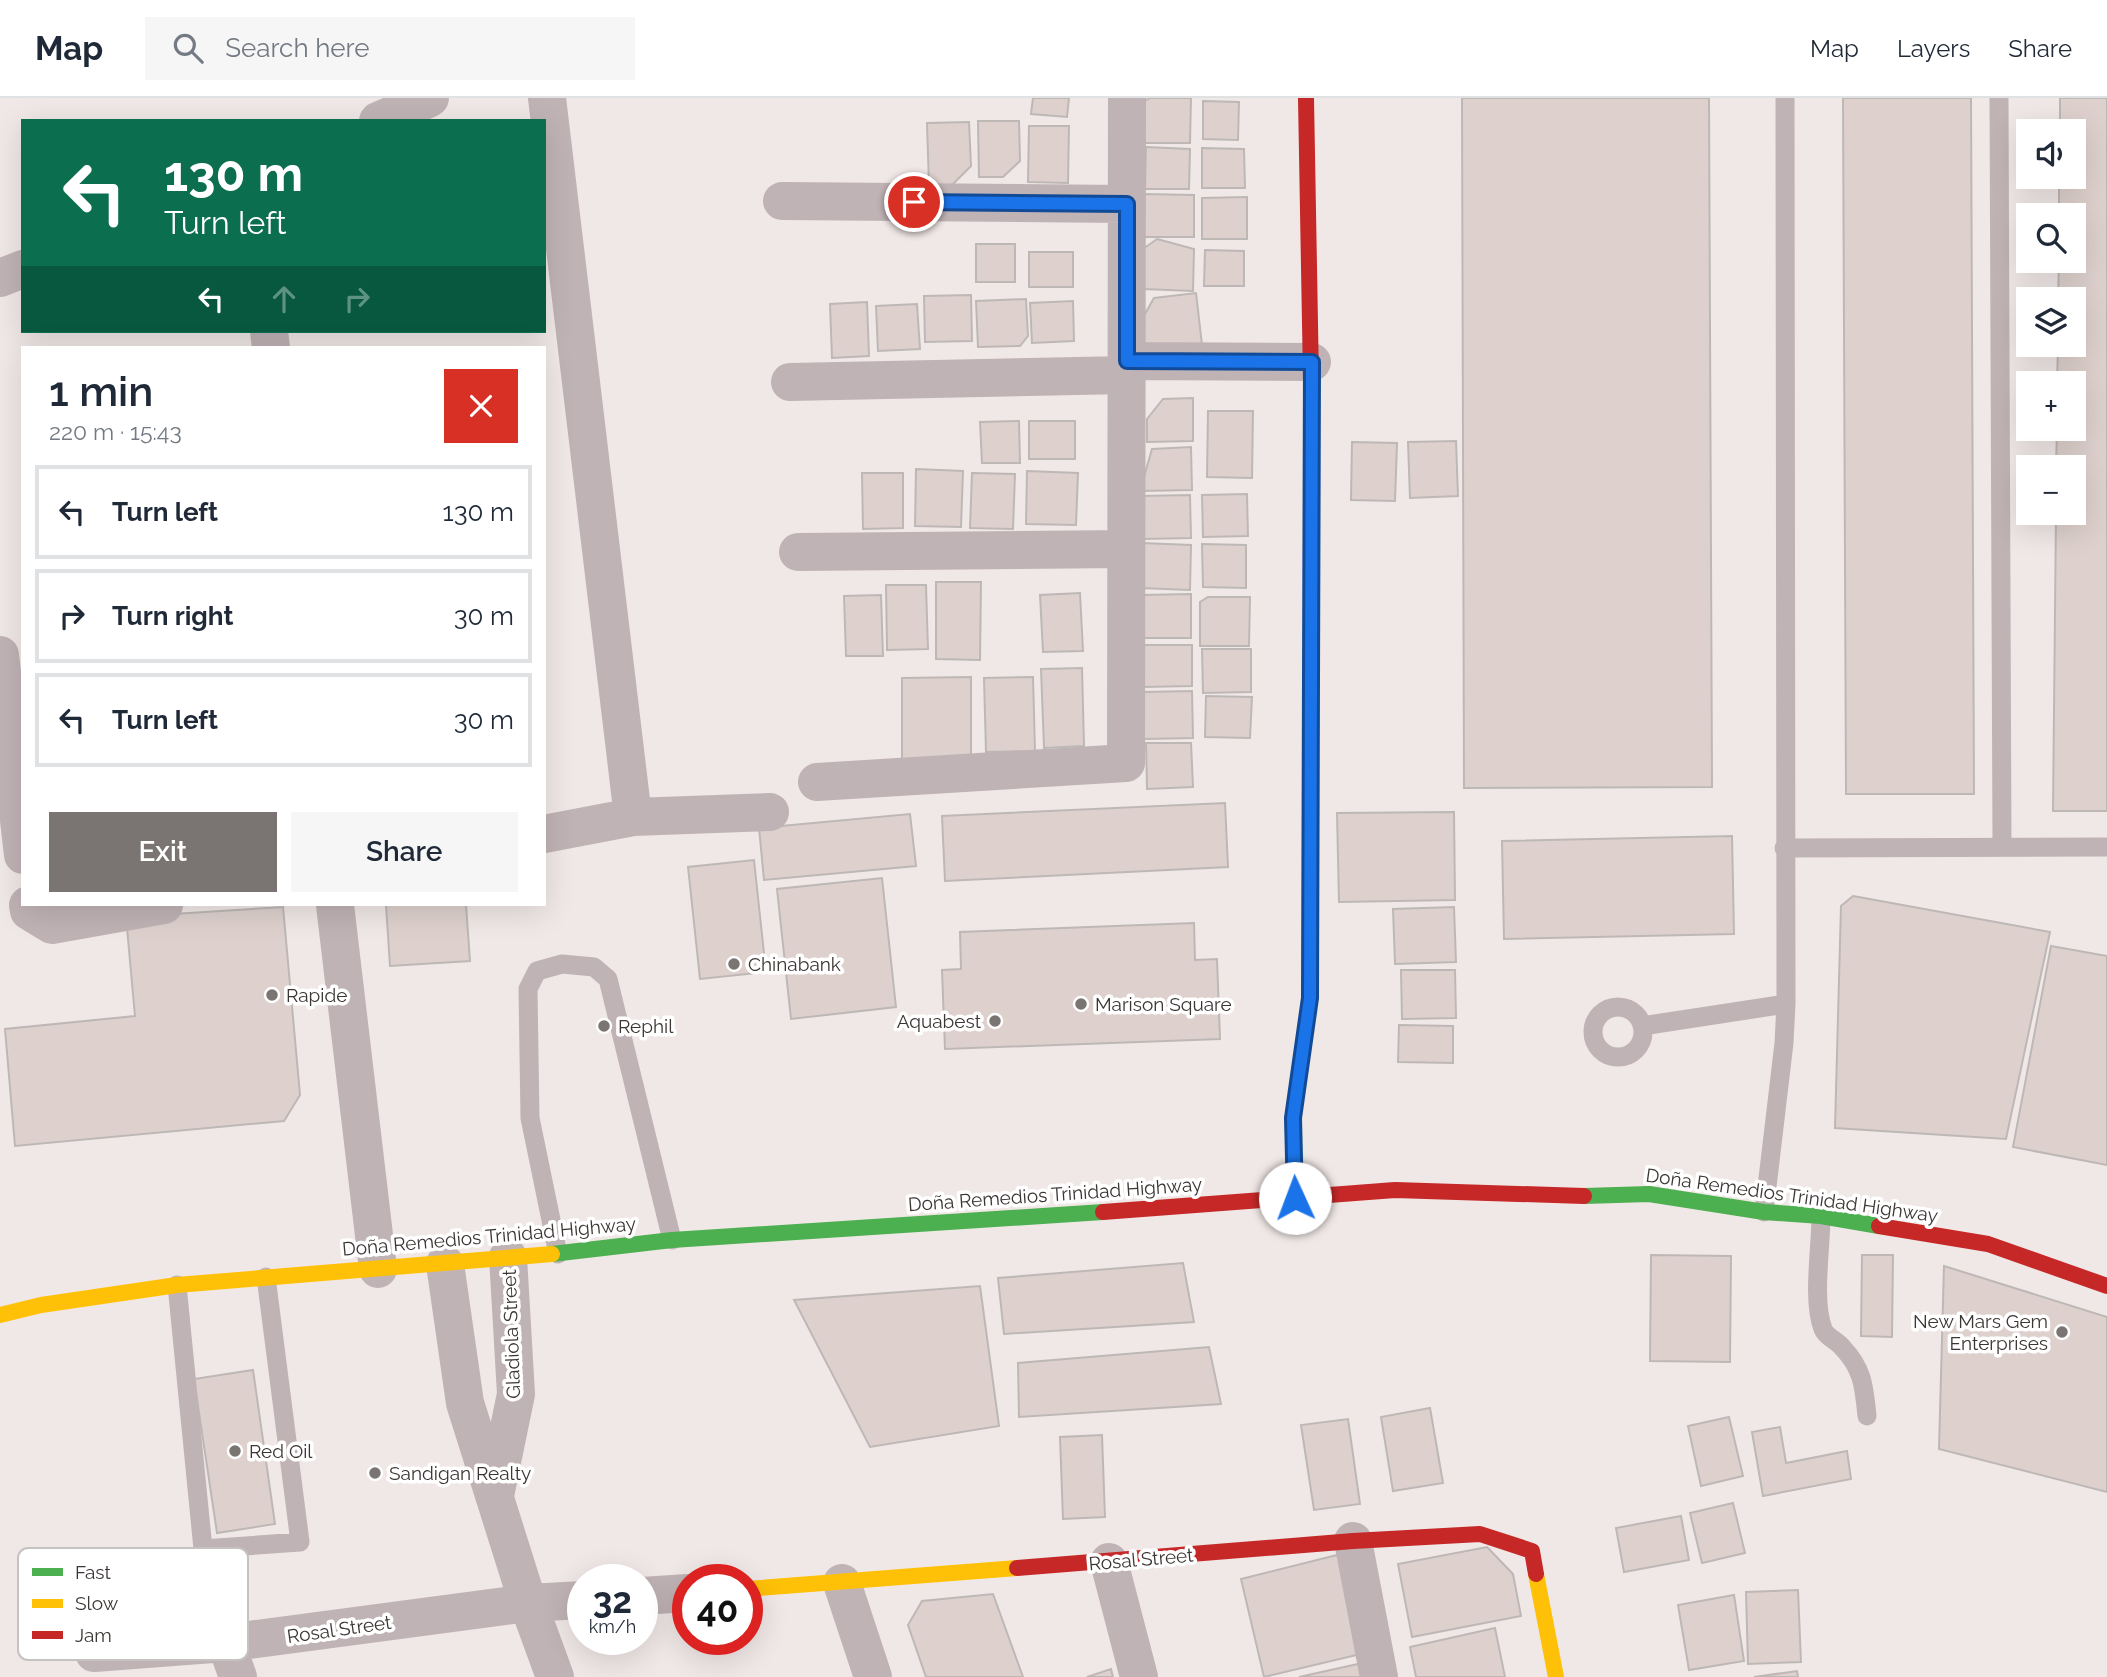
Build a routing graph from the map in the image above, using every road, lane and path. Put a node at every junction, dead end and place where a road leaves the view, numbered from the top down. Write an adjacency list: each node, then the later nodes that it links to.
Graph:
1 (430, 98): 7 (street)
2 (547, 98): 20 (street)
3 (1127, 98): 9 (street)
4 (1306, 98): 12 (main road)
5 (1785, 98): 25 (lane)
6 (1999, 98): 23 (lane)
7 (383, 119)
8 (782, 201): 9 (street)
9 (1127, 204): 13 (street)
10 (21, 270): 11 (street)
11 (0, 278)
12 (1312, 362): 13 (street); 31 (main road)
13 (1127, 368): 14 (street); 15 (street)
14 (790, 382)
15 (1126, 549): 16 (street); 18 (street)
16 (798, 552)
17 (0, 655): 22 (street)
18 (817, 782)
19 (770, 812): 20 (street)
20 (633, 817): 21 (street)
21 (546, 834)
22 (21, 839)
23 (2002, 847): 24 (lane); 25 (lane)
24 (2107, 847)
25 (1784, 848): 29 (lane)
26 (28, 906): 27 (street)
27 (158, 906)
28 (335, 906): 38 (street)
29 (1786, 1004): 30 (lane); 32 (lane)
30 (1642, 1026)
31 (1295, 1198): 32 (main road, Doña Remedios Trinidad Highway); 34 (main road, Doña Remedios Trinidad Highway)
32 (1764, 1212): 33 (main road, Doña Remedios Trinidad Highway)
33 (1821, 1216): 41 (main road, Doña Remedios Trinidad Highway); 43 (lane)
34 (672, 1240): 35 (main road, Doña Remedios Trinidad Highway); 35 (lane)
35 (558, 1254): 36 (main road, Doña Remedios Trinidad Highway)
36 (508, 1257): 37 (main road, Doña Remedios Trinidad Highway); 44 (street, Gladiola Street)
37 (444, 1264): 38 (main road, Doña Remedios Trinidad Highway); 44 (street, Gladiola Street)
38 (378, 1269): 39 (main road, Doña Remedios Trinidad Highway)
39 (266, 1277): 40 (main road, Doña Remedios Trinidad Highway); 47 (lane)
40 (177, 1285): 42 (main road, Doña Remedios Trinidad Highway); 46 (lane)
41 (2107, 1286)
42 (0, 1315)
43 (1867, 1416)
44 (495, 1493): 52 (street, Gladiola Street)
45 (1353, 1541): 48 (main road, Rosal Street); 57 (street); 58 (main road, Rosal Street)
46 (203, 1548)
47 (217, 1548)
48 (1109, 1562): 49 (main road, Rosal Street); 56 (street)
49 (842, 1583): 50 (main road, Rosal Street); 55 (street)
50 (763, 1588)
51 (567, 1601): 52 (street, Rosal Street)
52 (528, 1604): 53 (street, Rosal Street); 54 (street, Gladiola Street)
53 (248, 1657)
54 (555, 1677)
55 (873, 1677)
56 (1139, 1677)
57 (1379, 1677)
58 (1556, 1677)

